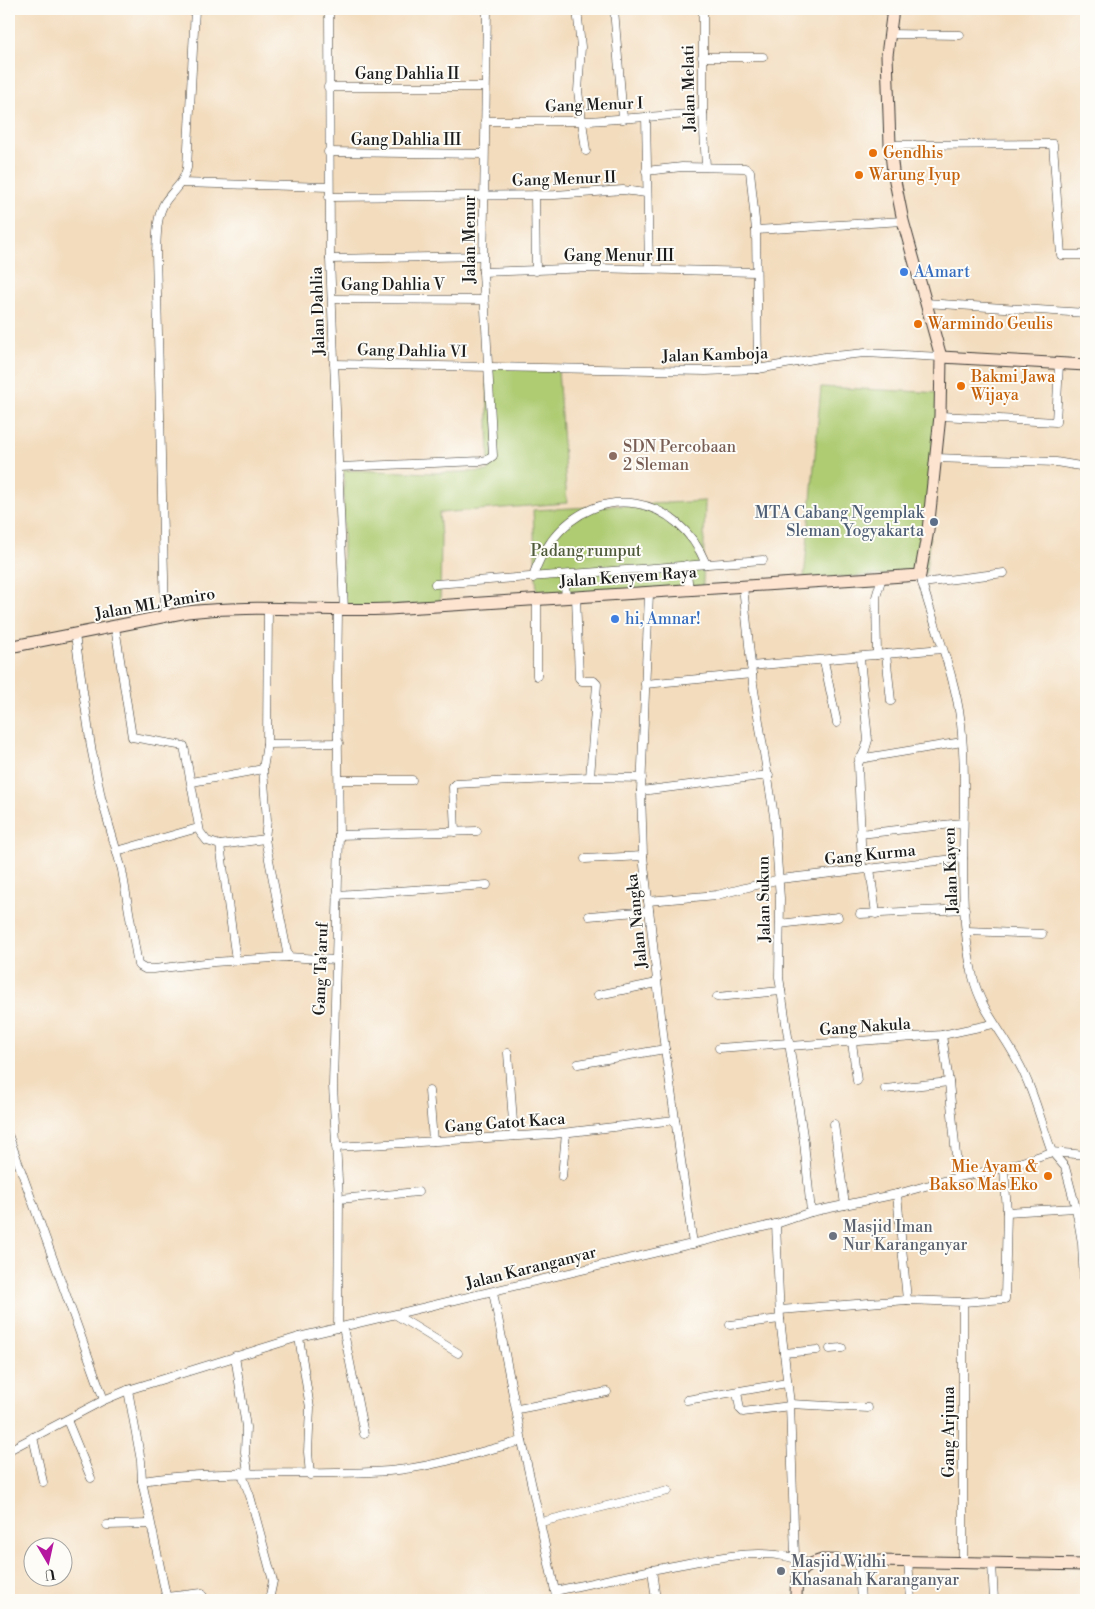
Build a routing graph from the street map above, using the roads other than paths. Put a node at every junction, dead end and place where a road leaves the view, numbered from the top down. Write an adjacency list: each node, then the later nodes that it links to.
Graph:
1 (195, 9): 25 (street)
2 (329, 9): 12 (street, Jalan Dahlia)
3 (487, 9): 13 (street, Jalan Menur)
4 (577, 9): 18 (street)
5 (614, 9): 16 (street)
6 (703, 9): 10 (street, Jalan Melati)
7 (893, 9): 8 (street)
8 (889, 34): 9 (street); 19 (street)
9 (960, 35)
10 (702, 56): 11 (street); 14 (street, Jalan Melati)
11 (763, 57)
12 (328, 87): 13 (street, Gang Dahlia II); 21 (street, Jalan Dahlia)
13 (485, 88): 17 (street, Jalan Menur)
14 (703, 113): 15 (street, Gang Menur I); 23 (street, Jalan Melati)
15 (646, 117): 16 (street, Gang Menur I); 24 (street)
16 (623, 119): 18 (street, Gang Menur I)
17 (485, 121): 18 (street, Gang Menur I); 22 (street, Jalan Menur)
18 (583, 121): 20 (street)
19 (890, 145): 31 (street); 33 (street)
20 (586, 151)
21 (328, 152): 22 (street, Gang Dahlia III); 26 (street, Jalan Dahlia)
22 (484, 154): 29 (street, Jalan Menur)
23 (706, 167): 24 (street); 32 (street)
24 (646, 171): 27 (street)
25 (181, 183): 26 (street); 70 (street)
26 (329, 187): 30 (street, Jalan Dahlia)
27 (646, 193): 28 (street, Gang Menur II); 36 (street)
28 (535, 195): 29 (street, Gang Menur II); 37 (street)
29 (484, 196): 30 (street, Gang Menur II); 34 (street, Jalan Menur)
30 (329, 197): 35 (street, Jalan Dahlia)
31 (903, 221): 32 (street); 42 (street)
32 (756, 230): 39 (street)
33 (1086, 255)
34 (483, 256): 35 (street); 38 (street, Jalan Menur)
35 (330, 259): 40 (street, Jalan Dahlia)
36 (649, 268): 37 (street, Gang Menur III); 39 (street, Gang Menur III)
37 (536, 271): 38 (street, Gang Menur III)
38 (483, 272): 41 (street, Jalan Menur)
39 (755, 272): 49 (street)
40 (332, 299): 41 (street, Gang Dahlia V); 45 (street, Jalan Dahlia)
41 (484, 300): 48 (street, Jalan Menur)
42 (925, 303): 43 (street); 44 (street)
43 (1086, 313)
44 (940, 357): 46 (street); 49 (street, Jalan Kamboja); 50 (street)
45 (334, 364): 48 (street, Gang Dahlia VI); 53 (street, Jalan Dahlia)
46 (1059, 364): 47 (street); 50 (street)
47 (1086, 365)
48 (489, 366): 49 (street, Jalan Kamboja); 53 (street, Jalan Menur)
49 (758, 370)
50 (940, 416): 51 (street)
51 (935, 458): 52 (street); 61 (street)
52 (1086, 467)
53 (340, 468): 69 (street, Jalan Dahlia)
54 (763, 560): 55 (street)
55 (706, 564): 56 (street); 60 (street)
56 (686, 565): 58 (street); 64 (street)
57 (1004, 573): 61 (street)
58 (564, 576): 60 (street); 66 (street)
59 (882, 577): 61 (street, Jalan Kenyem Raya); 63 (street, Jalan Kenyem Raya); 76 (street)
60 (533, 578): 62 (street)
61 (921, 579): 74 (street, Jalan Kayen)
62 (435, 584)
63 (744, 586): 64 (street, Jalan Kenyem Raya); 79 (street, Jalan Sukun)
64 (689, 590): 65 (street, Jalan Kenyem Raya)
65 (649, 593): 66 (street, Jalan Kenyem Raya); 81 (street, Jalan Nangka)
66 (571, 597): 67 (street, Jalan Kenyem Raya); 90 (street)
67 (537, 599): 69 (street, Jalan Kenyem Raya); 80 (street)
68 (268, 608): 69 (street, Jalan ML Pamiro); 70 (street, Jalan ML Pamiro); 85 (street)
69 (341, 611): 86 (street, Gang Ta'aruf)
70 (165, 616): 71 (street, Jalan ML Pamiro)
71 (115, 627): 72 (street, Jalan ML Pamiro); 94 (street)
72 (75, 635): 73 (street, Jalan ML Pamiro); 104 (street)
73 (9, 647)
74 (942, 649): 75 (street); 84 (street, Jalan Kayen)
75 (886, 654): 76 (street); 82 (street)
76 (877, 655): 77 (street)
77 (860, 658): 78 (street); 87 (street)
78 (824, 661): 79 (street); 83 (street)
79 (751, 670): 81 (street); 89 (street, Jalan Sukun)
80 (537, 676)
81 (645, 684): 91 (street, Jalan Nangka)
82 (891, 702)
83 (837, 722)
84 (962, 742): 87 (street); 96 (street, Jalan Kayen)
85 (267, 744): 86 (street); 88 (street)
86 (338, 744): 92 (street, Gang Ta'aruf)
87 (859, 759): 100 (street)
88 (263, 770): 94 (street); 102 (street)
89 (769, 775): 95 (street); 109 (street, Jalan Sukun)
90 (590, 777): 91 (street); 99 (street)
91 (642, 778): 95 (street, Jalan Nangka)
92 (340, 780): 93 (street); 101 (street, Gang Ta'aruf)
93 (412, 780)
94 (192, 782): 97 (street)
95 (641, 790): 105 (street, Jalan Nangka)
96 (962, 823): 100 (street); 106 (street, Jalan Kayen)
97 (198, 828): 103 (street); 104 (street)
98 (476, 831): 99 (street)
99 (454, 832): 101 (street)
100 (860, 834): 108 (street)
101 (339, 835): 111 (street, Gang Ta'aruf)
102 (265, 839): 103 (street); 122 (street)
103 (220, 846): 123 (street)
104 (117, 851): 123 (street)
105 (643, 856): 107 (street); 112 (street, Jalan Nangka)
106 (963, 858): 108 (street, Gang Kurma); 113 (street, Jalan Kayen)
107 (585, 859)
108 (866, 868): 109 (street, Gang Kurma); 116 (street)
109 (780, 879): 112 (street, Gang Kurma); 119 (street, Jalan Sukun)
110 (487, 885): 111 (street)
111 (338, 895): 124 (street, Gang Ta'aruf)
112 (648, 901): 114 (street, Jalan Nangka)
113 (965, 909): 116 (street); 120 (street, Jalan Kayen)
114 (649, 911): 117 (street); 125 (street, Jalan Nangka)
115 (860, 914): 116 (street)
116 (876, 914)
117 (589, 916)
118 (838, 917): 119 (street)
119 (780, 924): 126 (street, Jalan Sukun)
120 (967, 931): 121 (street); 129 (street, Jalan Kayen)
121 (1042, 934)
122 (288, 957): 123 (street); 124 (street)
123 (236, 960)
124 (336, 960): 147 (street, Gang Ta'aruf)
125 (657, 983): 127 (street); 134 (street, Jalan Nangka)
126 (781, 991): 128 (street); 132 (street, Jalan Sukun)
127 (598, 995)
128 (717, 997)
129 (993, 1024): 130 (street, Gang Nakula); 148 (street, Jalan Kayen)
130 (942, 1035): 131 (street, Gang Nakula); 138 (street)
131 (852, 1042): 132 (street, Gang Nakula); 137 (street)
132 (790, 1044): 133 (street, Gang Nakula); 158 (street, Jalan Sukun)
133 (719, 1048)
134 (665, 1049): 136 (street); 141 (street, Jalan Nangka)
135 (508, 1053): 144 (street)
136 (578, 1064)
137 (857, 1081)
138 (949, 1082): 139 (street); 152 (street)
139 (886, 1089)
140 (429, 1091): 146 (street)
141 (675, 1120): 143 (street, Gang Gatot Kaca); 161 (street, Jalan Nangka)
142 (834, 1124): 156 (street)
143 (566, 1133): 144 (street, Gang Gatot Kaca); 151 (street)
144 (514, 1136): 146 (street, Gang Gatot Kaca)
145 (9, 1137): 182 (street)
146 (433, 1141): 147 (street, Gang Gatot Kaca)
147 (336, 1147): 155 (street, Gang Ta'aruf)
148 (1052, 1152): 149 (street); 150 (street, Jalan Karanganyar); 157 (street)
149 (1086, 1155)
150 (1004, 1168): 152 (street, Jalan Karanganyar); 159 (street)
151 (562, 1177)
152 (958, 1177): 154 (street, Jalan Karanganyar)
153 (418, 1192): 155 (street)
154 (897, 1194): 156 (street, Jalan Karanganyar); 163 (street)
155 (339, 1199): 170 (street, Gang Ta'aruf)
156 (845, 1205): 158 (street, Jalan Karanganyar)
157 (1076, 1208): 159 (street); 168 (street)
158 (811, 1212): 160 (street, Jalan Karanganyar)
159 (1007, 1212): 164 (street)
160 (776, 1224): 161 (street, Jalan Karanganyar); 165 (street)
161 (693, 1244): 162 (street, Jalan Karanganyar)
162 (493, 1292): 166 (street, Jalan Karanganyar); 186 (street)
163 (907, 1300): 164 (street); 165 (street)
164 (963, 1302): 204 (street, Gang Arjuna)
165 (780, 1310): 167 (street)
166 (396, 1315): 170 (street, Jalan Karanganyar); 175 (street)
167 (780, 1319): 169 (street); 176 (street)
168 (1086, 1324)
169 (730, 1325)
170 (341, 1328): 171 (street, Jalan Karanganyar); 188 (street, Gang Ta'aruf)
171 (299, 1337): 177 (street, Jalan Karanganyar); 193 (street)
172 (842, 1348): 173 (street)
173 (830, 1349)
174 (817, 1350): 176 (street)
175 (458, 1353)
176 (784, 1353): 178 (street)
177 (234, 1356): 179 (street, Jalan Karanganyar); 192 (street)
178 (787, 1383): 181 (street); 184 (street)
179 (128, 1390): 182 (street, Jalan Karanganyar); 195 (street)
180 (607, 1392): 186 (street)
181 (736, 1392): 183 (street); 184 (street)
182 (104, 1400): 187 (street, Jalan Karanganyar)
183 (687, 1400)
184 (790, 1405): 185 (street); 201 (street)
185 (868, 1408)
186 (518, 1410): 190 (street)
187 (67, 1420): 189 (street, Jalan Karanganyar); 194 (street)
188 (364, 1434)
189 (33, 1437): 191 (street, Jalan Karanganyar); 196 (street)
190 (522, 1441): 193 (street); 198 (street)
191 (9, 1450)
192 (245, 1472): 193 (street); 195 (street); 212 (street)
193 (310, 1475)
194 (91, 1478)
195 (142, 1481): 200 (street)
196 (43, 1482)
197 (668, 1491): 198 (street)
198 (541, 1522): 209 (street)
199 (107, 1524): 200 (street)
200 (150, 1524): 210 (street)
201 (795, 1557): 205 (street); 208 (street)
202 (858, 1559): 203 (street); 205 (street); 216 (street)
203 (908, 1562): 204 (street); 217 (street)
204 (962, 1563): 206 (street)
205 (809, 1564): 215 (street)
206 (992, 1564): 207 (street); 218 (street)
207 (1086, 1565)
208 (652, 1570): 209 (street); 214 (street)
209 (555, 1591): 213 (street)
210 (166, 1599): 211 (street)
211 (204, 1600)
212 (269, 1600)
213 (557, 1600)
214 (656, 1600)
215 (796, 1600)
216 (861, 1600)
217 (911, 1600)
218 (994, 1600)

